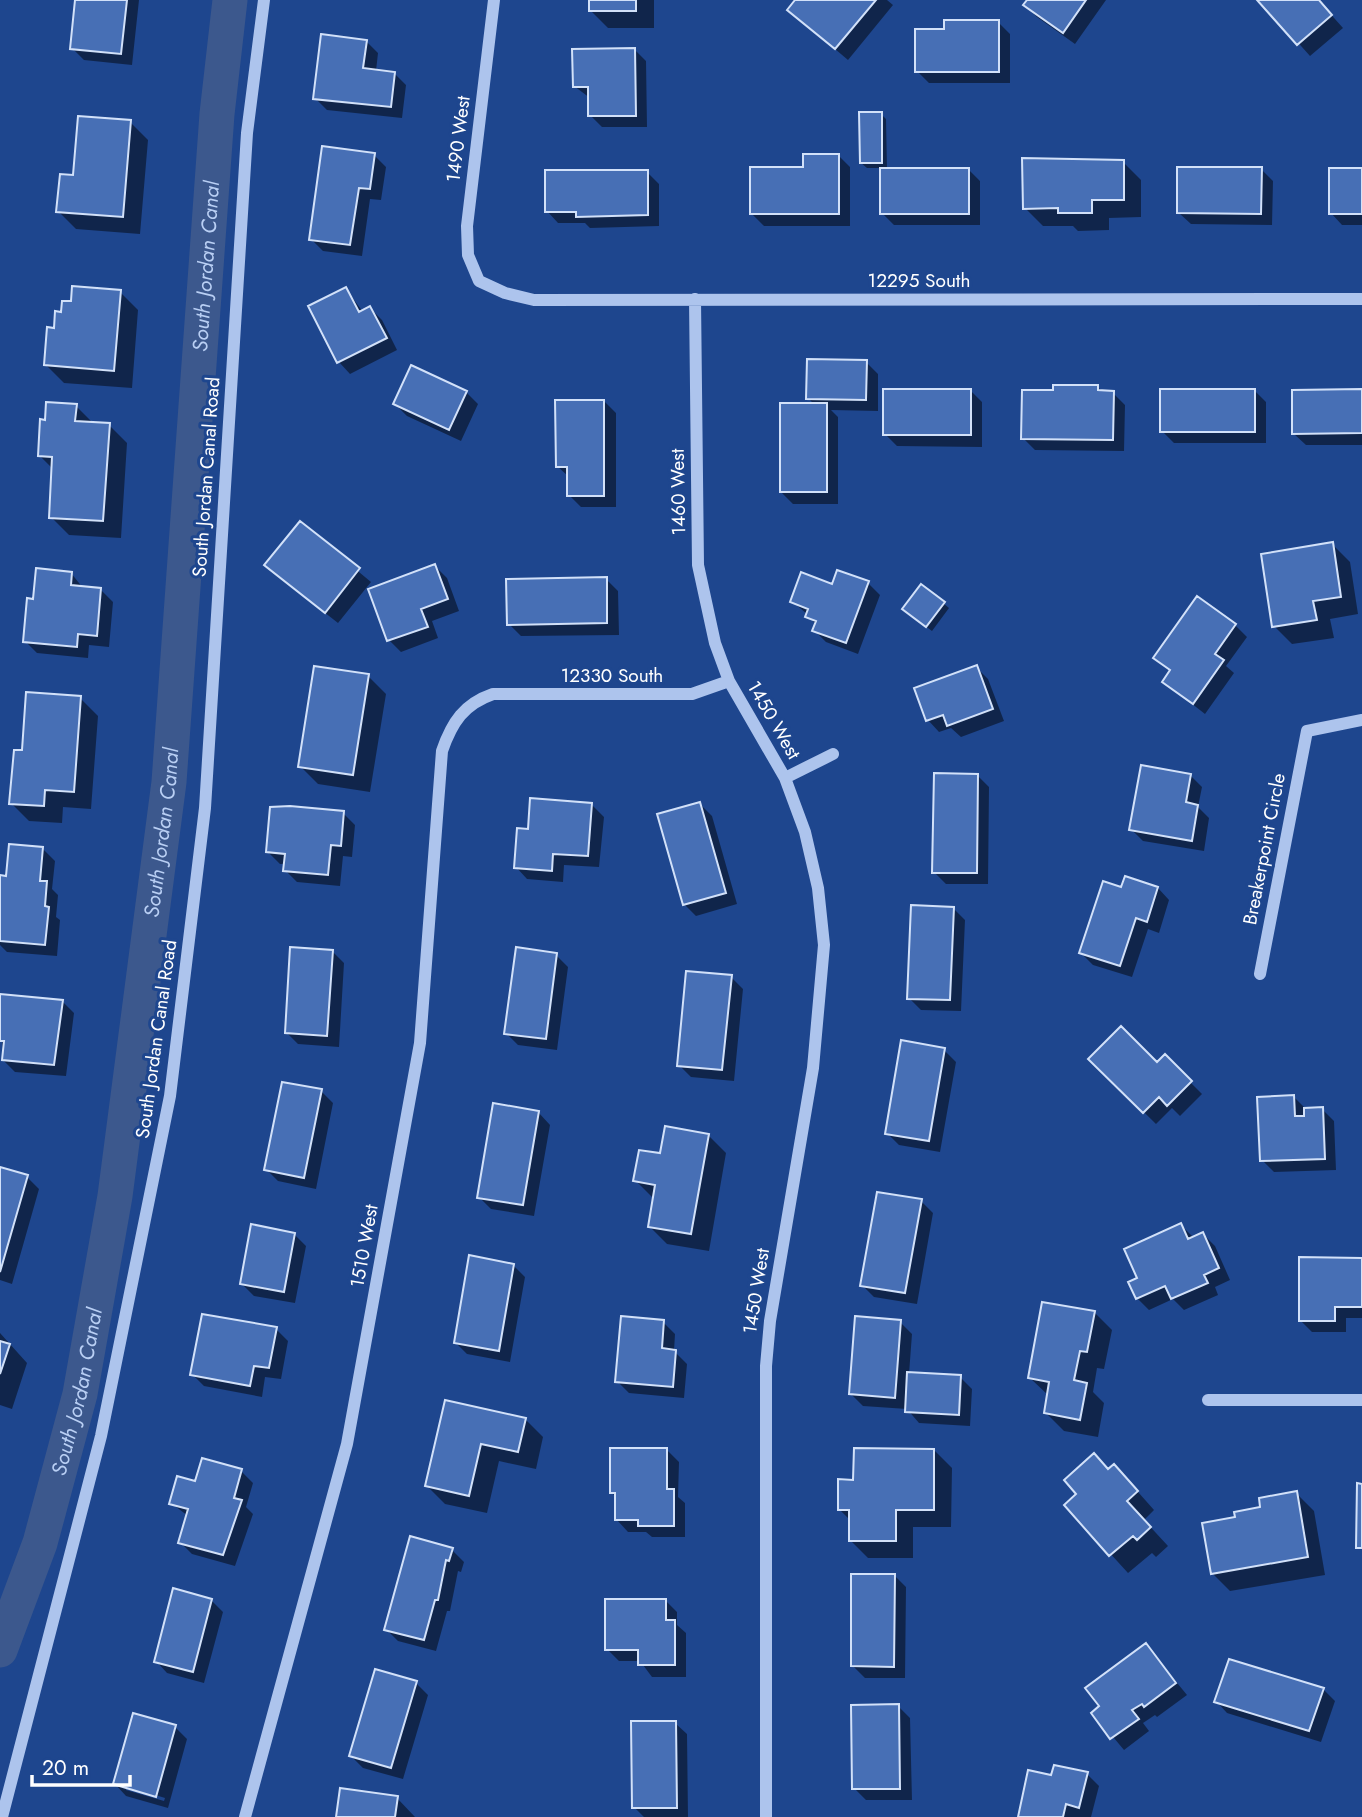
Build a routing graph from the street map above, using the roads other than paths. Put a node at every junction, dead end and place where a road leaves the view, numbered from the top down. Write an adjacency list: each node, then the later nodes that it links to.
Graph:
1 (264, 0): 14 (street, South Jordan Canal Road)
2 (494, 0): 3 (street, 1490 West)
3 (479, 281): 4 (street, 12295 South)
4 (695, 299): 5 (street, 12295 South); 6 (street, 1460 West)
5 (1362, 299)
6 (729, 681): 7 (street, 12330 South); 10 (street, 1450 West)
7 (493, 694): 15 (street, 1510 West)
8 (1362, 720): 11 (street, Breakerpoint Circle)
9 (833, 754): 10 (street, 1450 West)
10 (785, 778): 16 (street, 1450 West)
11 (1260, 974)
12 (1208, 1400): 13 (street)
13 (1362, 1400)
14 (2, 1817)
15 (245, 1817)
16 (766, 1817)

